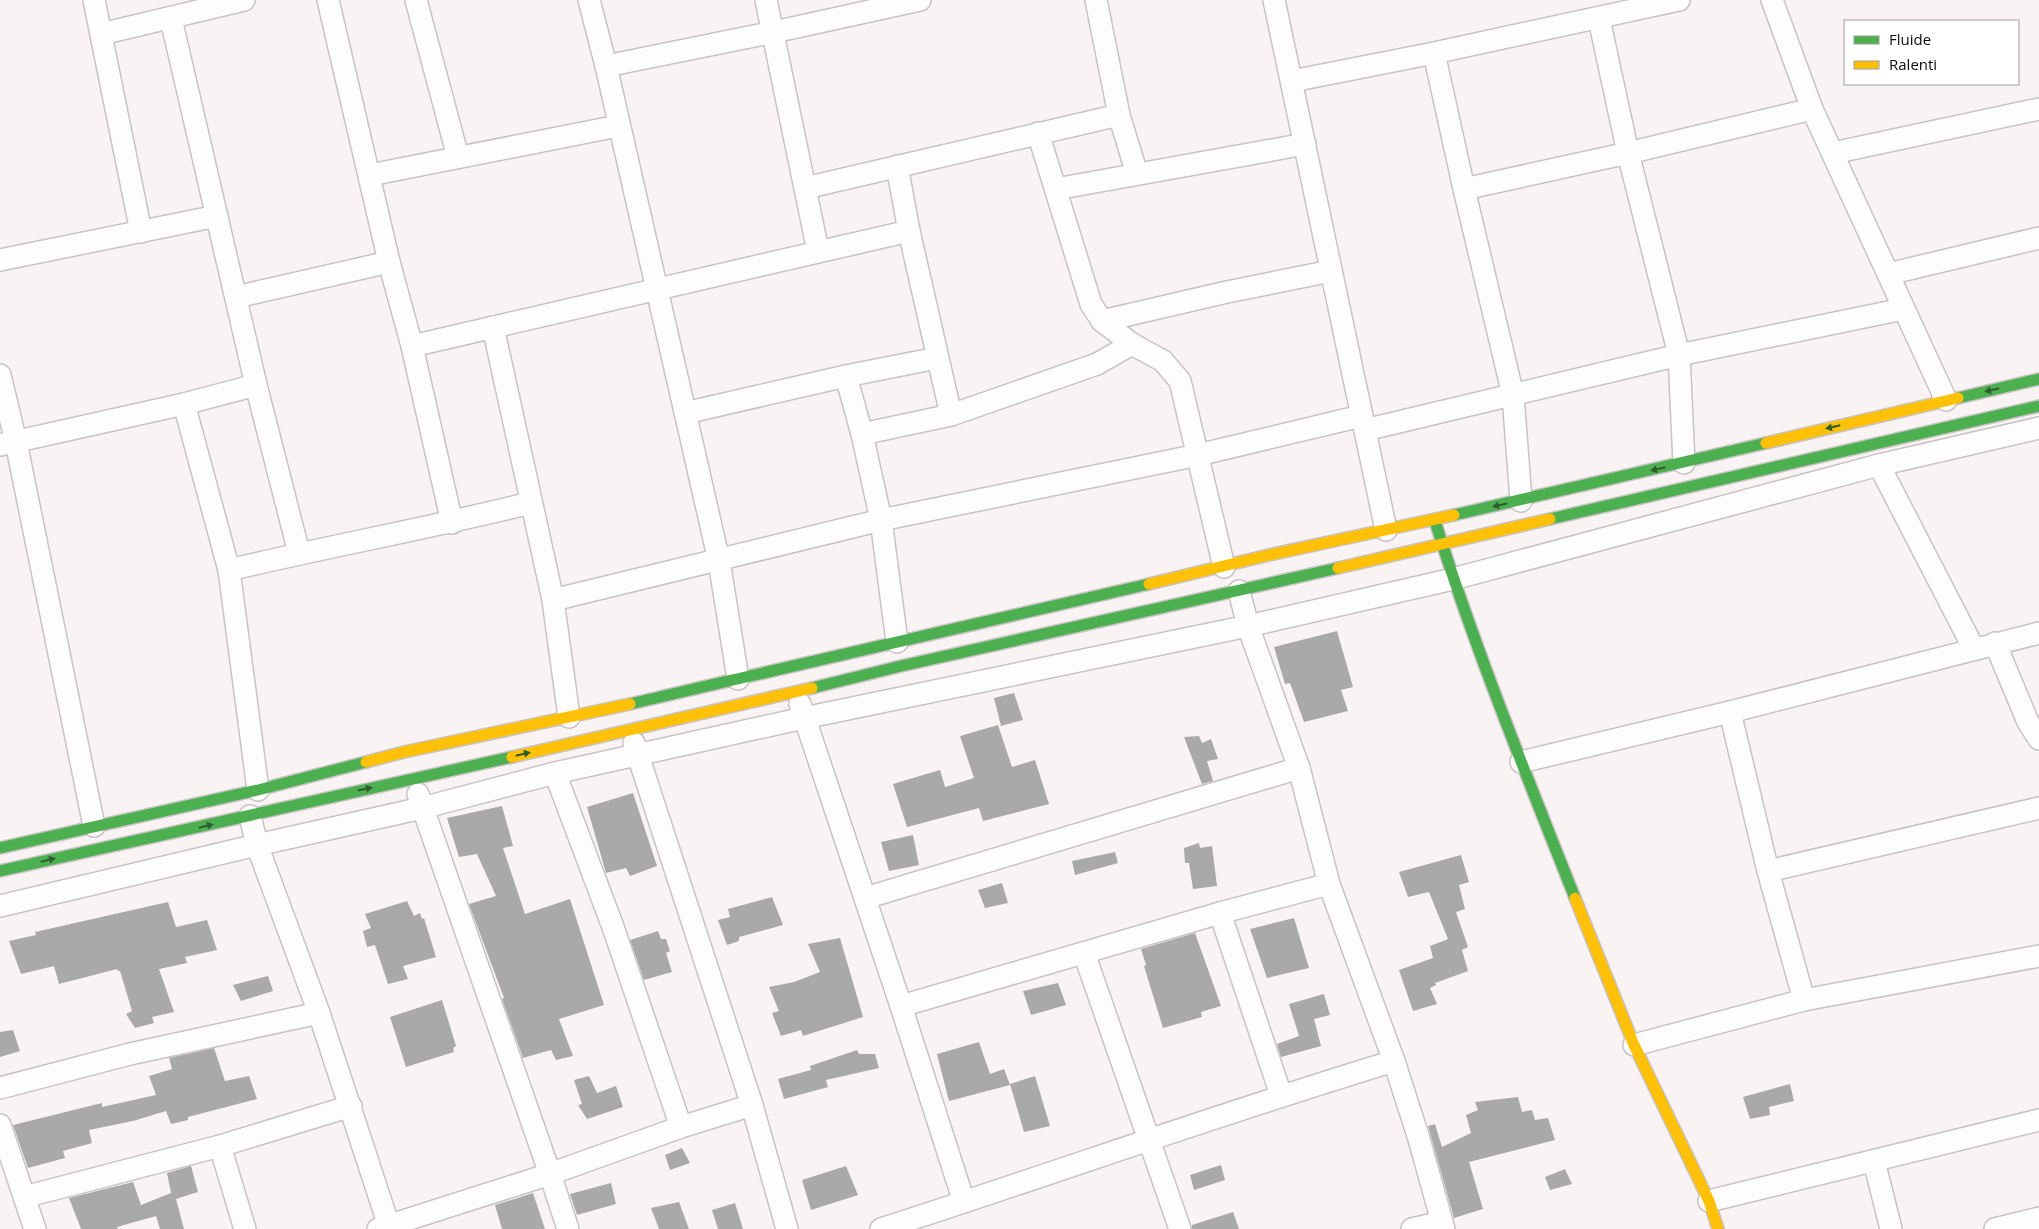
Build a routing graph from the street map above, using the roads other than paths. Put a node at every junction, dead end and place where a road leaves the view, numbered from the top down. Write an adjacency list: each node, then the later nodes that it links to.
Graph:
1 (94, 0): 15 (street)
2 (244, 0): 13 (street)
3 (328, 0): 30 (street)
4 (416, 0): 27 (street)
5 (589, 0): 17 (street)
6 (766, 0): 14 (street)
7 (920, 0): 14 (street)
8 (1096, 0): 21 (street)
9 (1274, 0): 18 (street)
10 (1679, 0): 12 (street)
11 (1772, 0): 19 (street)
12 (1598, 18): 16 (street); 25 (street)
13 (172, 19): 15 (street); 34 (street)
14 (774, 32): 17 (street); 31 (street)
15 (101, 34): 36 (street)
16 (1434, 53): 18 (street); 33 (street)
17 (606, 66): 22 (street)
18 (1292, 81): 24 (street)
19 (1812, 109): 25 (street); 26 (street)
20 (2039, 110): 26 (street)
21 (1119, 115): 23 (street); 29 (street)
22 (618, 126): 27 (street); 43 (street)
23 (1038, 133): 28 (street); 32 (street)
24 (1305, 144): 29 (street); 41 (street)
25 (1628, 153): 33 (street); 50 (street)
26 (1833, 154): 42 (street)
27 (458, 156): 30 (street)
28 (897, 166): 31 (street); 35 (street)
29 (1137, 174): 32 (street)
30 (370, 175): 40 (street)
31 (805, 188): 38 (street)
32 (1056, 189): 46 (street)
33 (1464, 189): 56 (street)
34 (217, 216): 36 (street); 44 (street)
35 (909, 231): 38 (street); 51 (street)
36 (141, 232): 39 (street)
37 (2039, 238): 42 (street)
38 (818, 251): 43 (street)
39 (0, 260)
40 (389, 262): 44 (street); 49 (street)
41 (1331, 271): 46 (street); 62 (street)
42 (1888, 274): 45 (street)
43 (656, 288): 47 (street); 60 (street)
44 (236, 297): 55 (street)
45 (1903, 309): 50 (street); 57 (street)
46 (1102, 320): 48 (street)
47 (493, 327): 49 (street); 70 (street)
48 (1132, 344): 61 (street); 66 (street)
49 (412, 346): 73 (street)
50 (1679, 355): 56 (street); 67 (street)
51 (937, 358): 53 (street); 61 (street)
52 (0, 375): 65 (street)
53 (846, 376): 60 (street); 64 (street)
54 (2039, 379): 57 (main road, one-way to 57)
55 (256, 385): 58 (street); 76 (street)
56 (1513, 395): 62 (street); 69 (street)
57 (1946, 400): 67 (main road, one-way to 67)
58 (184, 404): 65 (street); 79 (street)
59 (2039, 406): 75 (main road)
60 (685, 413): 77 (street)
61 (951, 415): 64 (street)
62 (1363, 423): 66 (street); 74 (street)
63 (2039, 428): 68 (street)
64 (862, 434): 71 (street)
65 (8, 444): 104 (street)
66 (1198, 456): 71 (street); 78 (street)
67 (1684, 463): 69 (main road, one-way to 69)
68 (1879, 465): 80 (street); 87 (street)
69 (1522, 501): 72 (main road, one-way to 72)
70 (530, 503): 73 (street); 82 (street)
71 (881, 520): 77 (street); 85 (street)
72 (1435, 520): 74 (main road); 75 (main road)
73 (452, 523): 76 (street)
74 (1386, 530): 78 (main road)
75 (1442, 545): 80 (main road); 81 (main road)
76 (299, 553): 79 (street)
77 (719, 561): 82 (street); 88 (street)
78 (1224, 567): 85 (main road)
79 (229, 570): 100 (street)
80 (1453, 579): 83 (street); 96 (main road)
81 (1239, 591): 83 (street); 89 (main road)
82 (553, 600): 91 (street)
83 (1248, 626): 92 (street); 97 (street)
84 (2039, 633): 86 (street)
85 (897, 642): 88 (main road)
86 (1996, 643): 87 (street); 94 (street)
87 (1974, 648): 90 (street)
88 (738, 678): 91 (main road)
89 (797, 692): 92 (street); 93 (main road)
90 (1730, 712): 96 (street); 108 (street)
91 (569, 717): 100 (main road)
92 (804, 718): 95 (street); 110 (street)
93 (630, 729): 95 (street); 99 (main road, one-way to 93)
94 (2039, 739)
95 (638, 755): 98 (street); 122 (street)
96 (1521, 762): 118 (main road)
97 (1299, 768): 109 (street); 110 (street)
98 (555, 773): 101 (street); 126 (street)
99 (413, 778): 101 (street); 103 (main road, one-way to 99)
100 (258, 790): 104 (main road)
101 (422, 808): 105 (street); 130 (street)
102 (2039, 808): 108 (street)
103 (250, 816): 105 (street); 107 (main road, one-way to 103)
104 (94, 826): 106 (main road)
105 (257, 845): 111 (street); 117 (street)
106 (0, 848)
107 (0, 871)
108 (1768, 871): 115 (street)
109 (1330, 884): 112 (street); 119 (street)
110 (865, 898): 116 (street)
111 (0, 906)
112 (1220, 913): 113 (street); 121 (street)
113 (1084, 953): 116 (street); 127 (street)
114 (2039, 956): 115 (street)
115 (1804, 1000): 118 (street)
116 (901, 1006): 133 (street)
117 (319, 1013): 120 (street); 123 (street)
118 (1634, 1045): 132 (main road)
119 (1394, 1061): 121 (street); 135 (street)
120 (0, 1088)
121 (1281, 1095): 127 (street)
122 (752, 1105): 126 (street); 140 (street)
123 (351, 1106): 128 (street); 136 (street)
124 (2039, 1120): 129 (street)
125 (0, 1125): 131 (street)
126 (681, 1127): 130 (street)
127 (1150, 1141): 133 (street); 142 (street)
128 (220, 1146): 131 (street); 138 (street)
129 (1874, 1161): 132 (street); 145 (street)
130 (550, 1174): 136 (street); 139 (street)
131 (24, 1198): 137 (street)
132 (1709, 1201): 144 (main road)
133 (964, 1202): 141 (street)
134 (2039, 1218): 146 (street)
135 (1443, 1225): 143 (street)
136 (384, 1227)
137 (35, 1229)
138 (246, 1229)
139 (568, 1229)
140 (787, 1229)
141 (881, 1229)
142 (1180, 1229)
143 (1412, 1229)
144 (1718, 1229)
145 (1891, 1229)
146 (1995, 1229)

